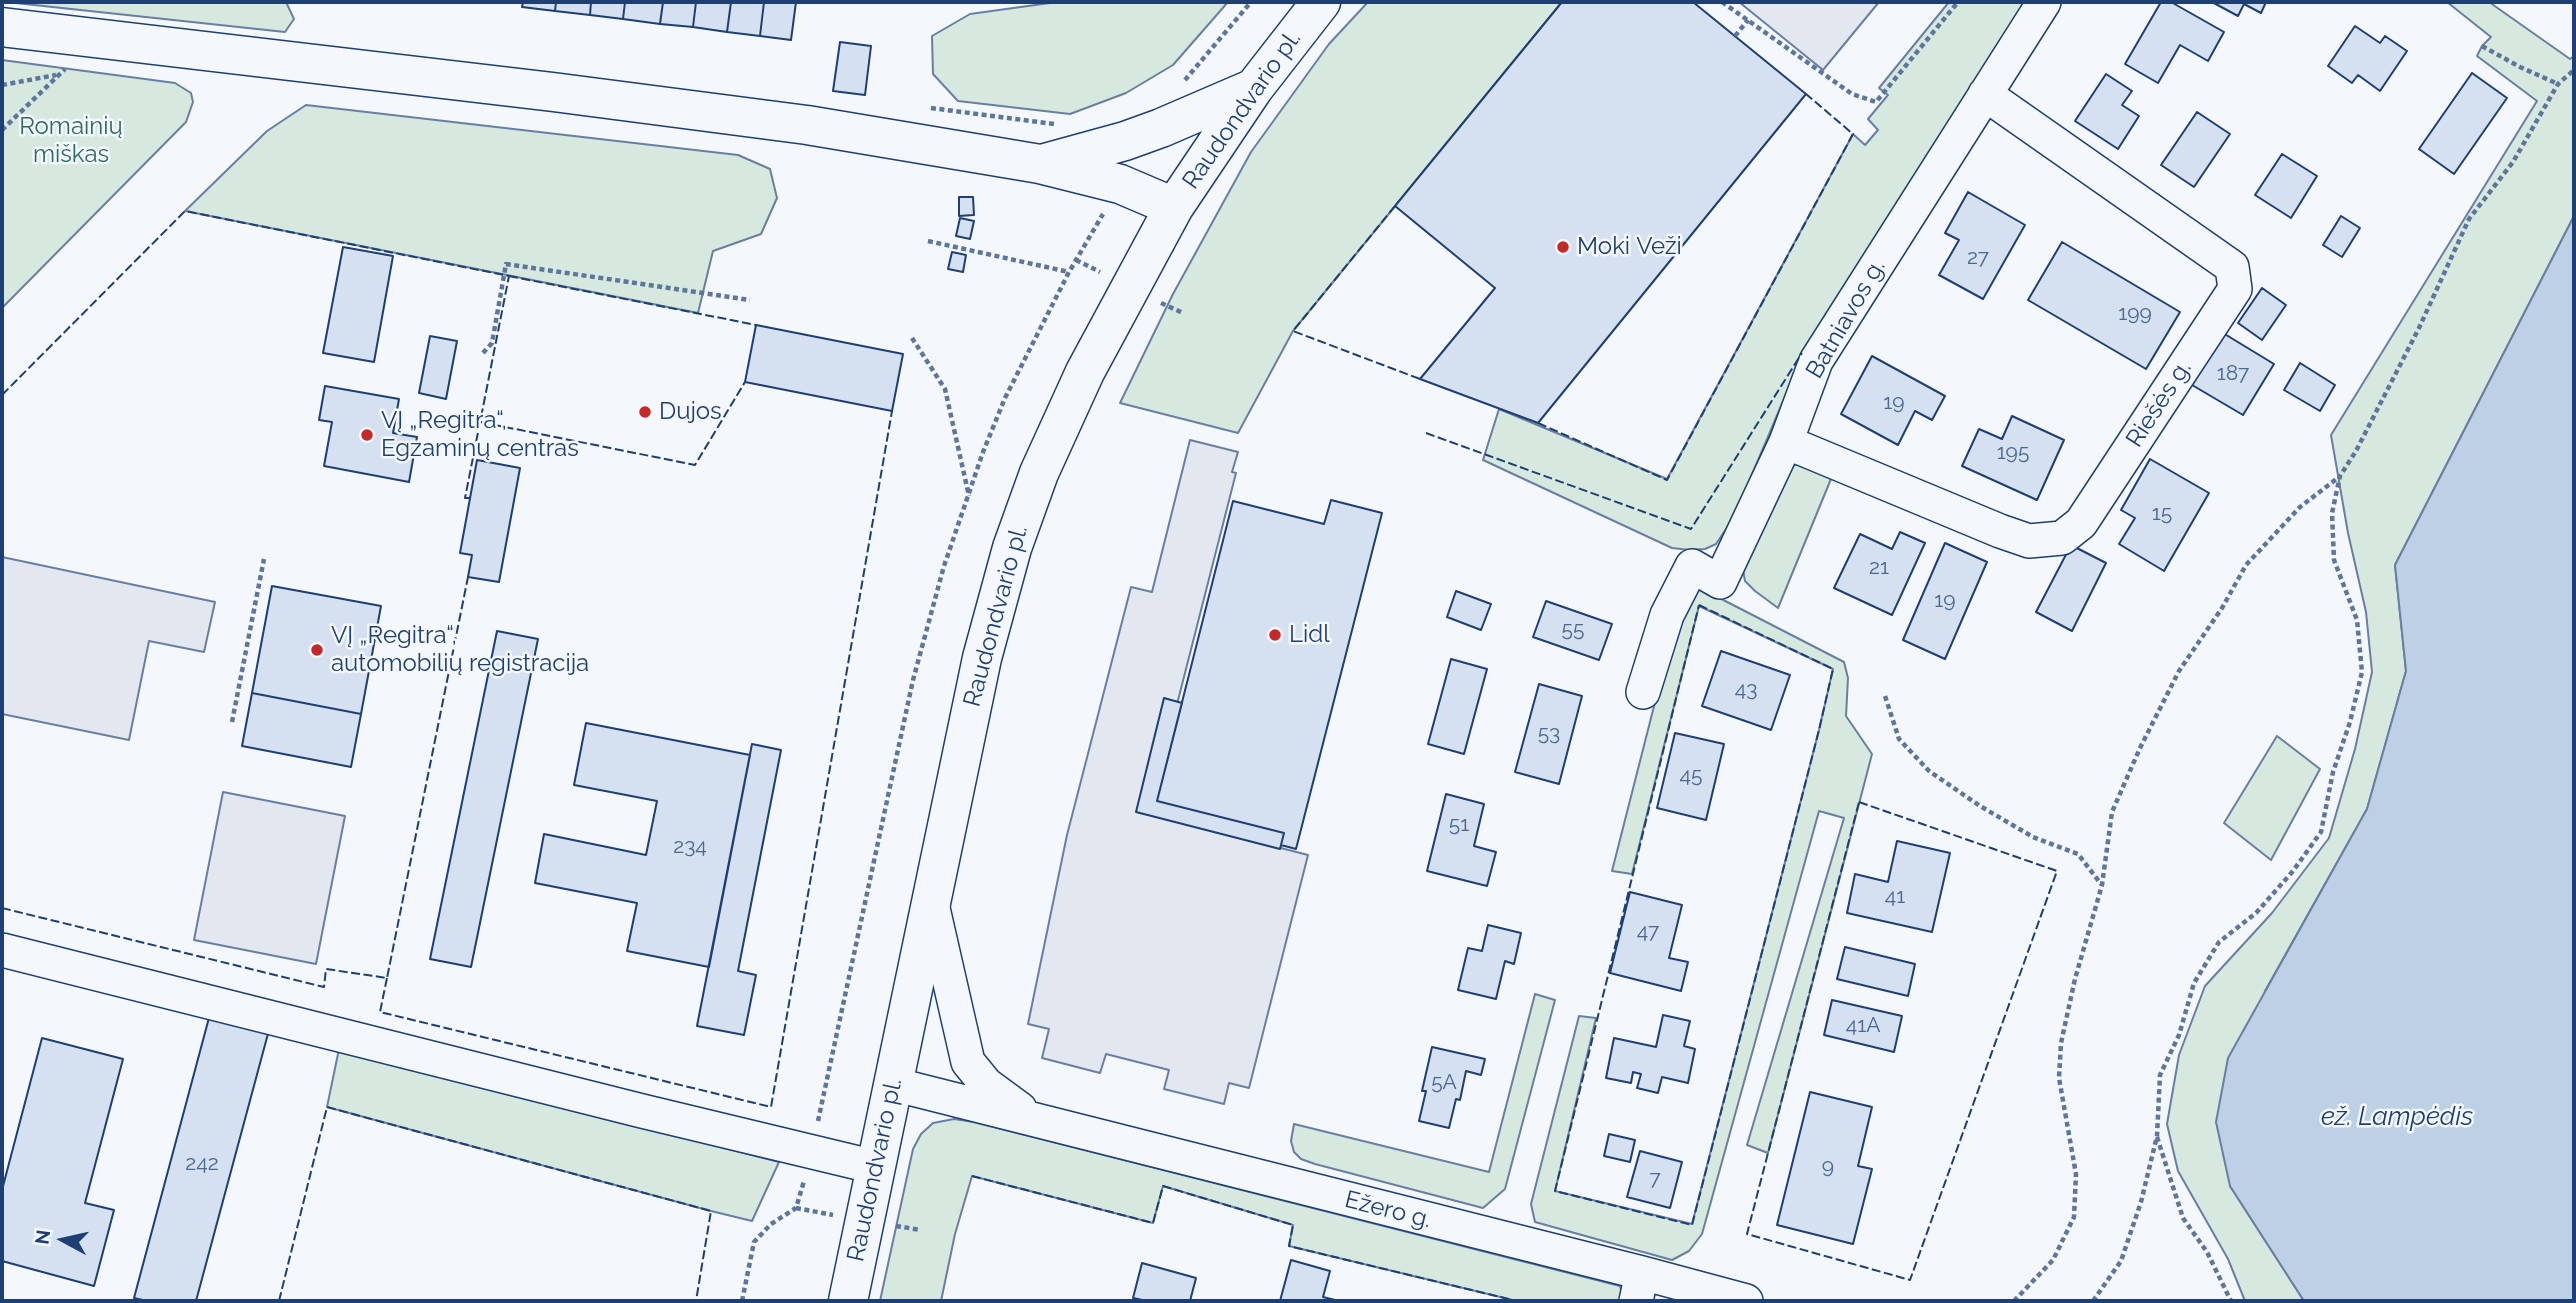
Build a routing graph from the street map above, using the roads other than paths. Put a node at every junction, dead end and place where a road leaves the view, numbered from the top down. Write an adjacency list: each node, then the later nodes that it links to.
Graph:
1 (1321, 2): 4 (main road, Raudondvario pl.)
2 (2044, 2): 5 (street, Batniavos g.)
3 (2, 27): 6 (main road)
4 (1254, 88): 6 (main road); 7 (main road, Raudondvario pl.)
5 (1985, 94): 8 (street, Batniavos g.); 8 (street, Riešės g.)
6 (1040, 164): 7 (main road)
7 (1174, 207): 10 (main road, Raudondvario pl.)
8 (1786, 442): 9 (street, Batniavos g.)
9 (1643, 692)
10 (931, 899): 12 (main road, Raudondvario pl.); 13 (street, Ežero g.)
11 (2, 950): 14 (street)
12 (893, 1084): 13 (street, Ežero g.); 14 (main road, Raudondvario pl.)
13 (1031, 1117): 15 (street, Ežero g.)
14 (875, 1167): 16 (main road, Raudondvario pl.)
15 (1639, 1287): 17 (street, Ežero g.)
16 (848, 1301)
17 (1746, 1301)

